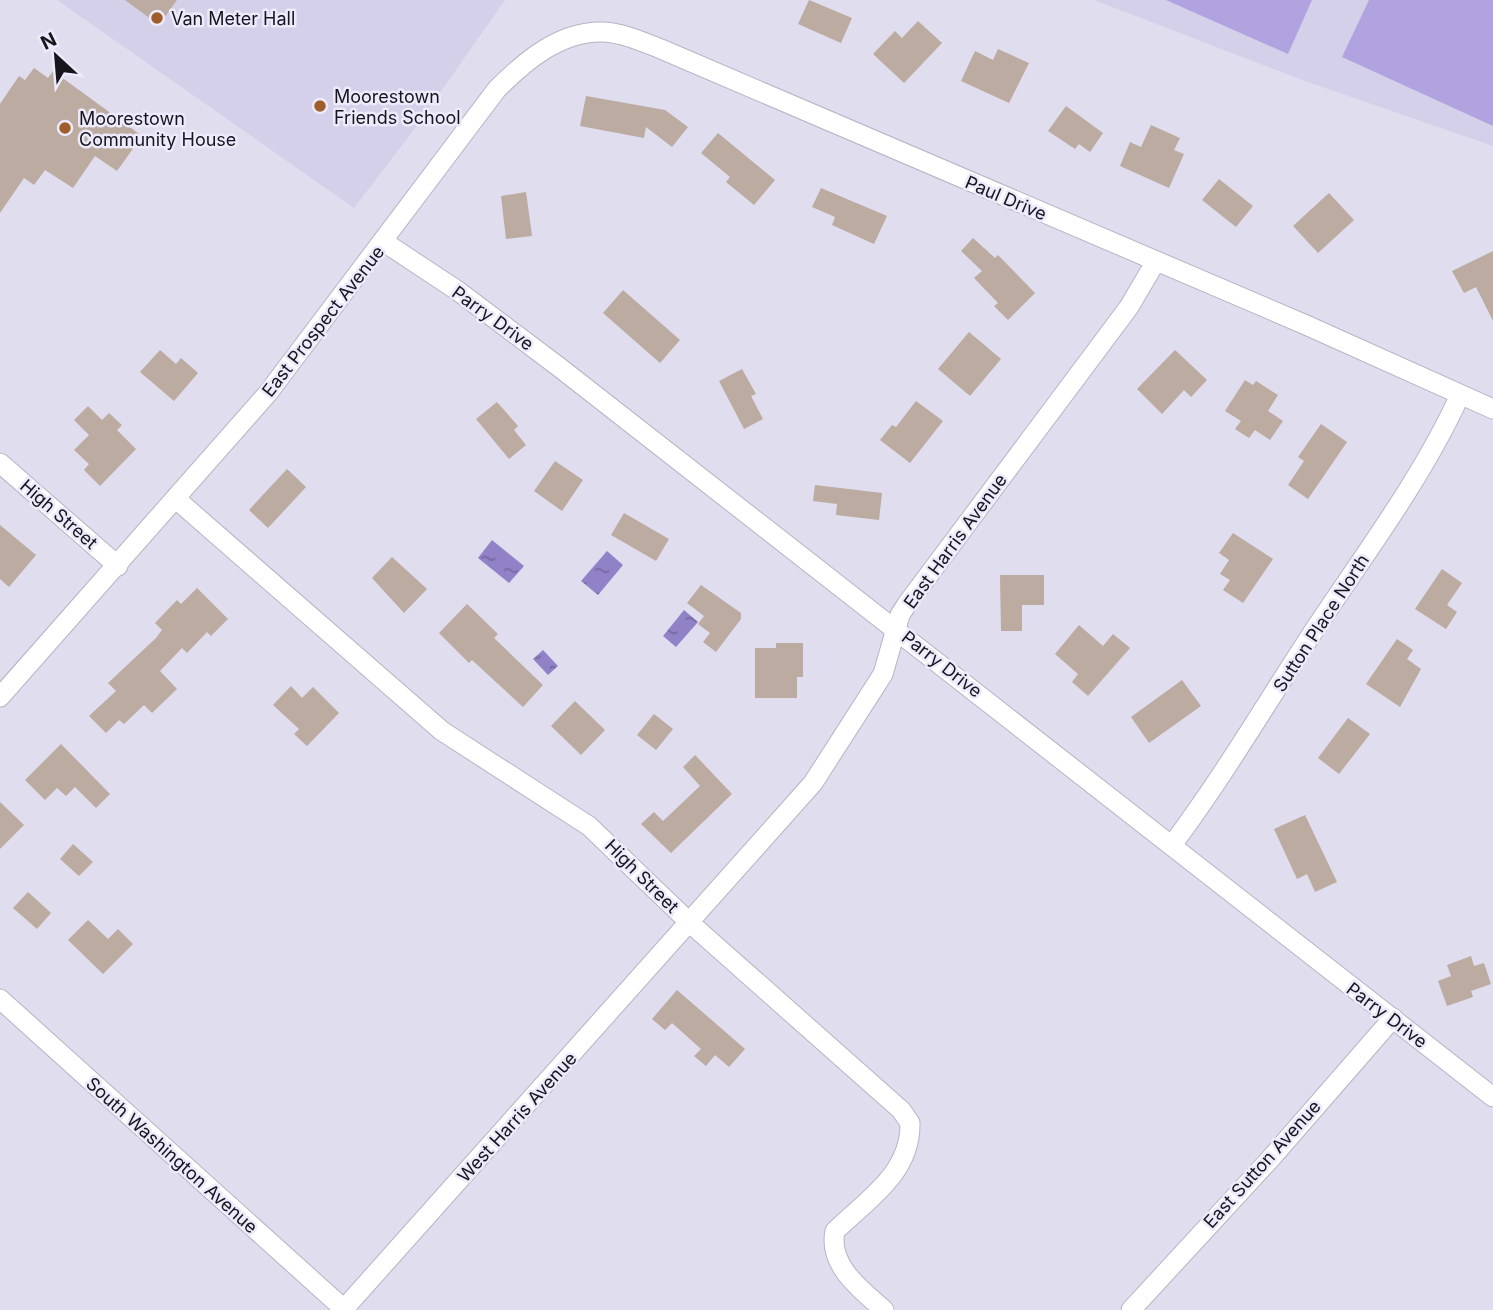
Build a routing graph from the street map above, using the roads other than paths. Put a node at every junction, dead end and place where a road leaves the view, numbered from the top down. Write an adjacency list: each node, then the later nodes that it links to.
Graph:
1 (518, 68): 2 (street, East Prospect Avenue); 3 (street, Paul Drive)
2 (384, 242): 7 (street, East Prospect Avenue); 9 (street, Parry Drive)
3 (1156, 261): 4 (street, Paul Drive); 9 (street, East Harris Avenue)
4 (1460, 395): 5 (street, Paul Drive); 11 (street, Sutton Place North)
5 (1493, 409)
6 (0, 463): 8 (street, High Street)
7 (176, 499): 8 (street, East Prospect Avenue); 12 (street, High Street)
8 (118, 566): 10 (street, East Prospect Avenue)
9 (896, 629): 11 (street, Parry Drive); 12 (street, East Harris Avenue)
10 (0, 697)
11 (1172, 845): 14 (street, Parry Drive)
12 (690, 923): 16 (street, West Harris Avenue); 17 (street, High Street)
13 (0, 999): 16 (street, South Washington Avenue)
14 (1393, 1018): 15 (street, Parry Drive); 18 (street, East Sutton Avenue)
15 (1493, 1097)
16 (344, 1310)
17 (884, 1310)
18 (1131, 1310)

